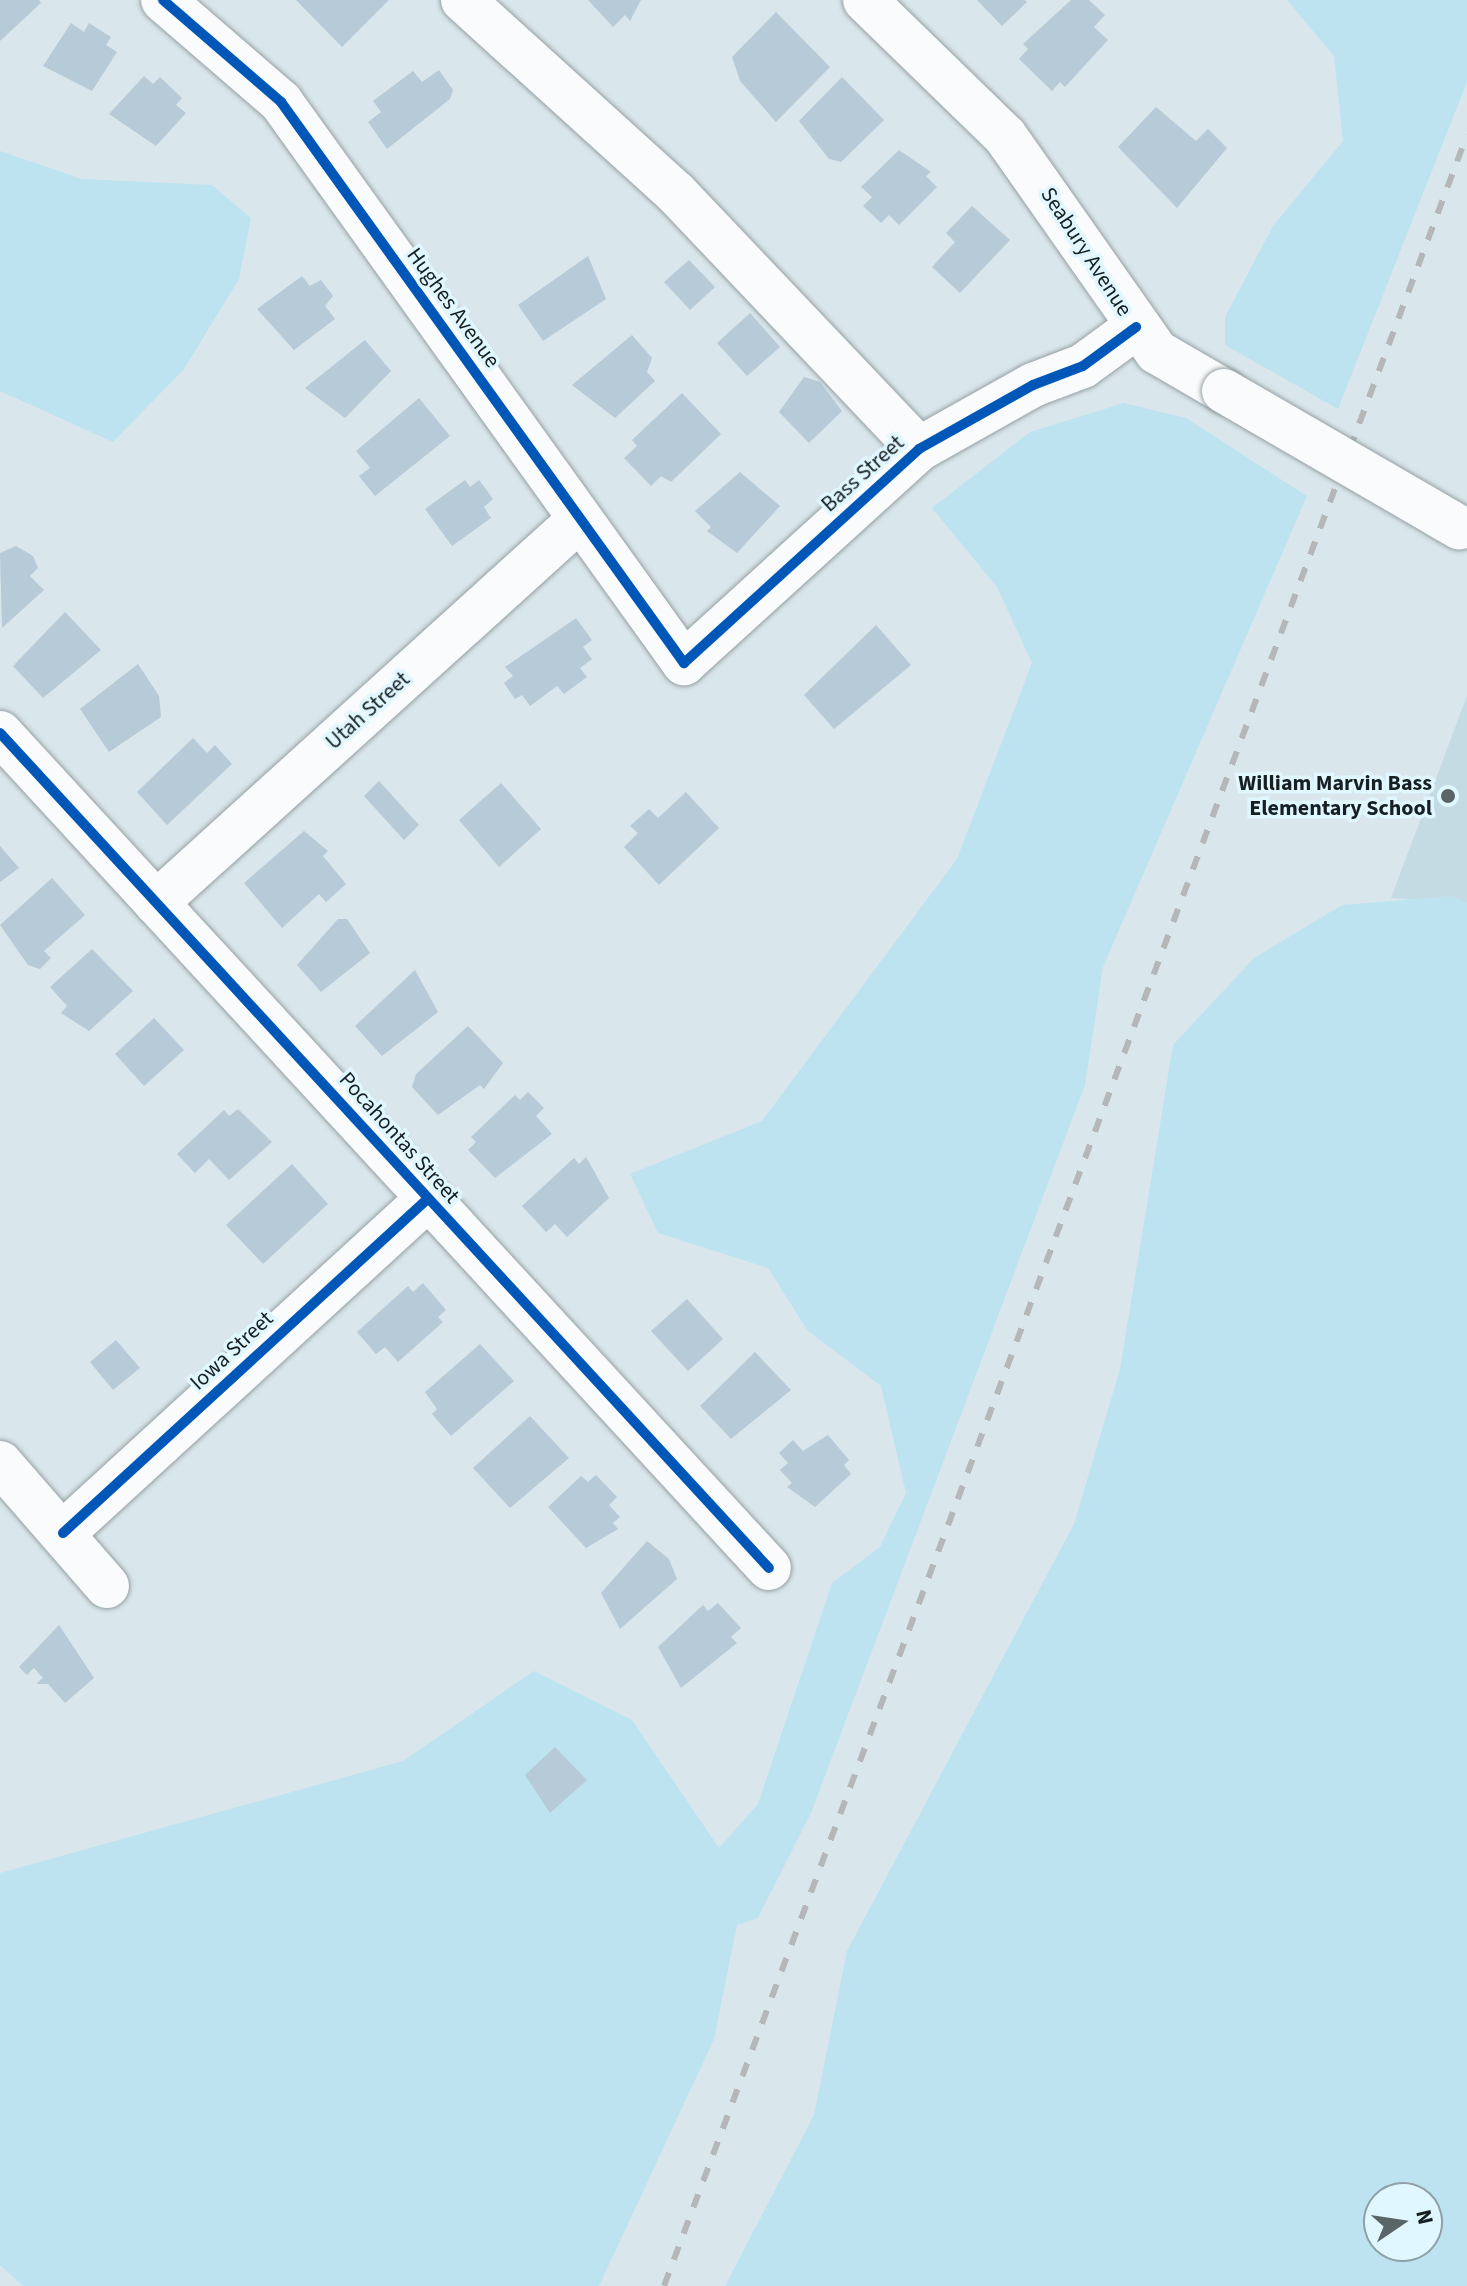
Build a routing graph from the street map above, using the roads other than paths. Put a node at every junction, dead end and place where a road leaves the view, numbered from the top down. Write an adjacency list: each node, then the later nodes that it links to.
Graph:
1 (163, 0): 6 (street, Hughes Avenue)
2 (463, 0): 5 (street)
3 (865, 0): 4 (street, Seabury Avenue)
4 (1136, 327): 5 (street, Bass Street); 7 (street, Seabury Avenue, bridge)
5 (919, 449): 8 (street, Bass Street)
6 (579, 520): 8 (street, Hughes Avenue); 10 (street, Utah Street)
7 (1463, 530)
8 (684, 663)
9 (0, 733): 10 (street, Pocahontas Street)
10 (156, 903): 11 (street, Pocahontas Street)
11 (427, 1199): 13 (street, Iowa Street); 14 (street, Pocahontas Street)
12 (0, 1463): 13 (street)
13 (63, 1533): 15 (street)
14 (769, 1568)
15 (107, 1586)

